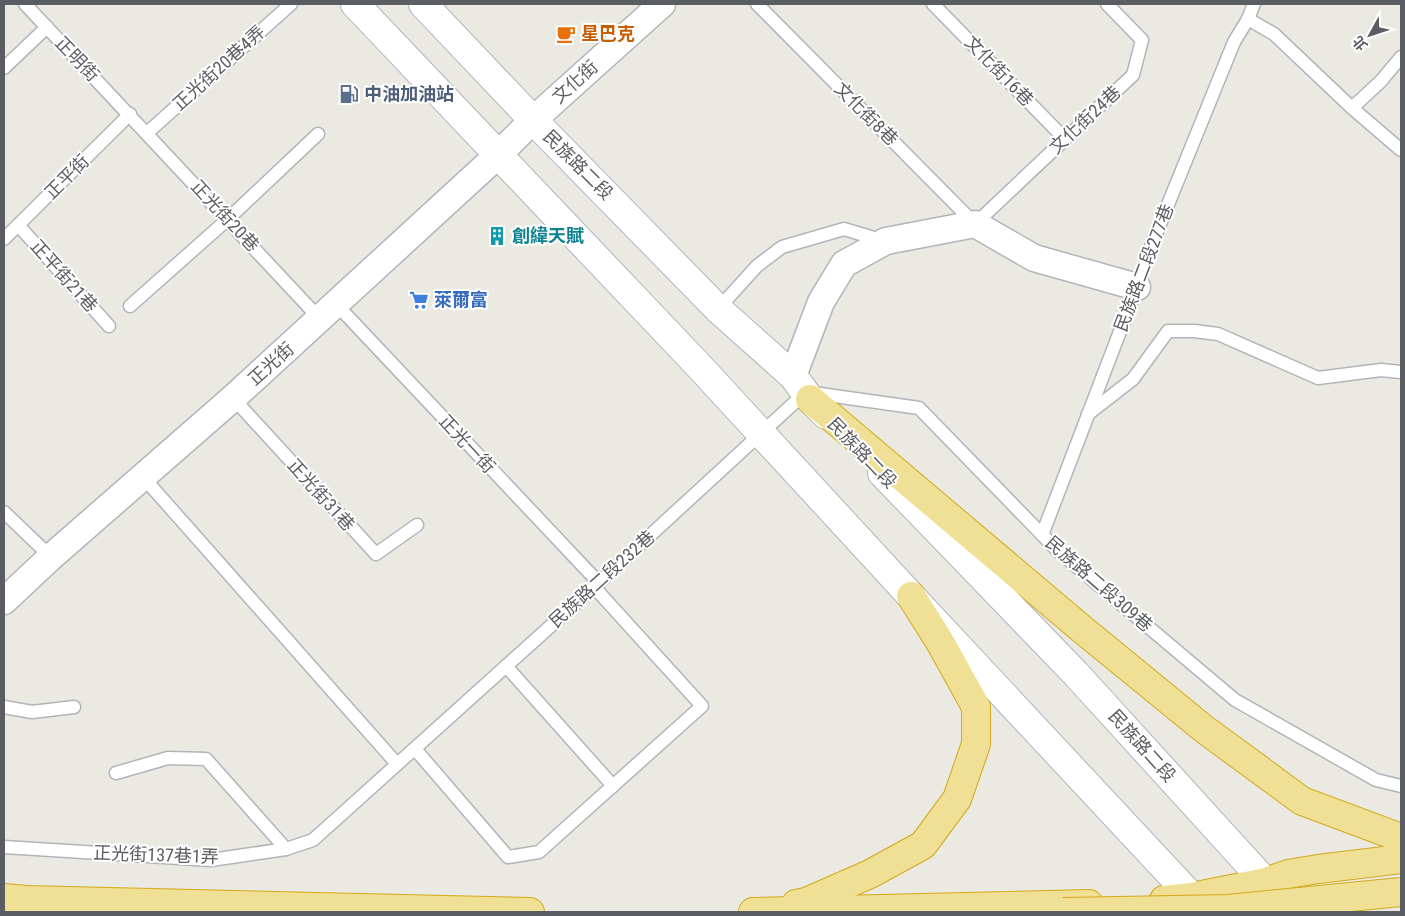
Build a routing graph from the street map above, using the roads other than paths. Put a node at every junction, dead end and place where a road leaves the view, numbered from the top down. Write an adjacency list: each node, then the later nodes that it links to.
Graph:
1 (25, 4): 11 (lane, 正明街)
2 (291, 4): 17 (lane, 正光街20巷4弄)
3 (355, 4): 21 (main road)
4 (423, 4): 16 (main road, 民族路二段)
5 (662, 4): 16 (street, 文化街)
6 (757, 4): 23 (lane, 文化街8巷)
7 (933, 4): 19 (lane, 文化街16巷)
8 (1107, 4): 19 (lane, 文化街24巷)
9 (1254, 4): 10 (lane, 民族路二段277巷)
10 (1248, 20): 14 (lane); 27 (lane, 民族路二段277巷)
11 (47, 27): 13 (lane); 15 (lane, 正明街)
12 (1401, 57): 14 (lane)
13 (4, 68)
14 (1352, 108): 20 (lane)
15 (130, 114): 17 (lane, 正光街20巷); 24 (lane, 正平街)
16 (533, 120): 21 (street, 正光街); 29 (main road, 民族路二段)
17 (147, 133): 22 (lane, 正光街20巷)
18 (318, 134): 22 (lane)
19 (1064, 138): 23 (lane, 文化街24巷)
20 (1401, 150)
21 (499, 154): 30 (street, 正光街); 36 (main road)
22 (228, 219): 28 (lane); 30 (lane, 正光街20巷)
23 (975, 224): 26 (street); 27 (street)
24 (18, 225): 25 (lane, 正平街); 31 (lane, 正平街21巷)
25 (4, 239)
26 (886, 242): 29 (lane); 33 (street)
27 (1137, 287): 35 (lane, 民族路二段277巷)
28 (130, 306)
29 (718, 309): 33 (main road, 民族路二段)
30 (328, 312): 34 (street, 正光街); 42 (lane, 正光一街)
31 (110, 326)
32 (1401, 372): 35 (lane)
33 (803, 389): 36 (lane, 民族路二段232巷); 40 (lane, 民族路二段309巷); 53 (highway); 57 (main road, 民族路二段)
34 (233, 398): 37 (street, 正光街); 39 (lane, 正光街31巷)
35 (1088, 414): 40 (lane, 民族路二段277巷)
36 (761, 432): 42 (lane, 民族路二段232巷); 43 (main road)
37 (143, 477): 41 (street, 正光街); 49 (lane)
38 (4, 512): 41 (lane)
39 (417, 525)
40 (1042, 535): 52 (lane, 民族路二段309巷)
41 (51, 557): 44 (street, 正光街)
42 (596, 585): 45 (lane, 民族路二段232巷); 51 (lane, 正光一街)
43 (911, 596): 60 (main road); 62 (highway)
44 (4, 601)
45 (506, 666): 48 (lane, 民族路二段232巷); 51 (lane)
46 (4, 707): 47 (lane)
47 (74, 707)
48 (415, 749): 49 (lane, 民族路二段232巷); 51 (lane)
49 (397, 764): 55 (lane, 正光街137巷1弄)
50 (116, 774): 55 (lane)
51 (613, 786)
52 (1401, 786)
53 (1401, 838)
54 (4, 847): 55 (lane, 正光街137巷1弄)
55 (286, 849)
56 (1401, 859): 57 (highway)
57 (1266, 882): 60 (highway); 65 (main road, 民族路二段)
58 (1401, 892): 64 (highway, bridge)
59 (4, 898): 61 (highway)
60 (1199, 905): 63 (highway)
61 (530, 912)
62 (739, 912)
63 (753, 912)
64 (1064, 912)
65 (1292, 912)

